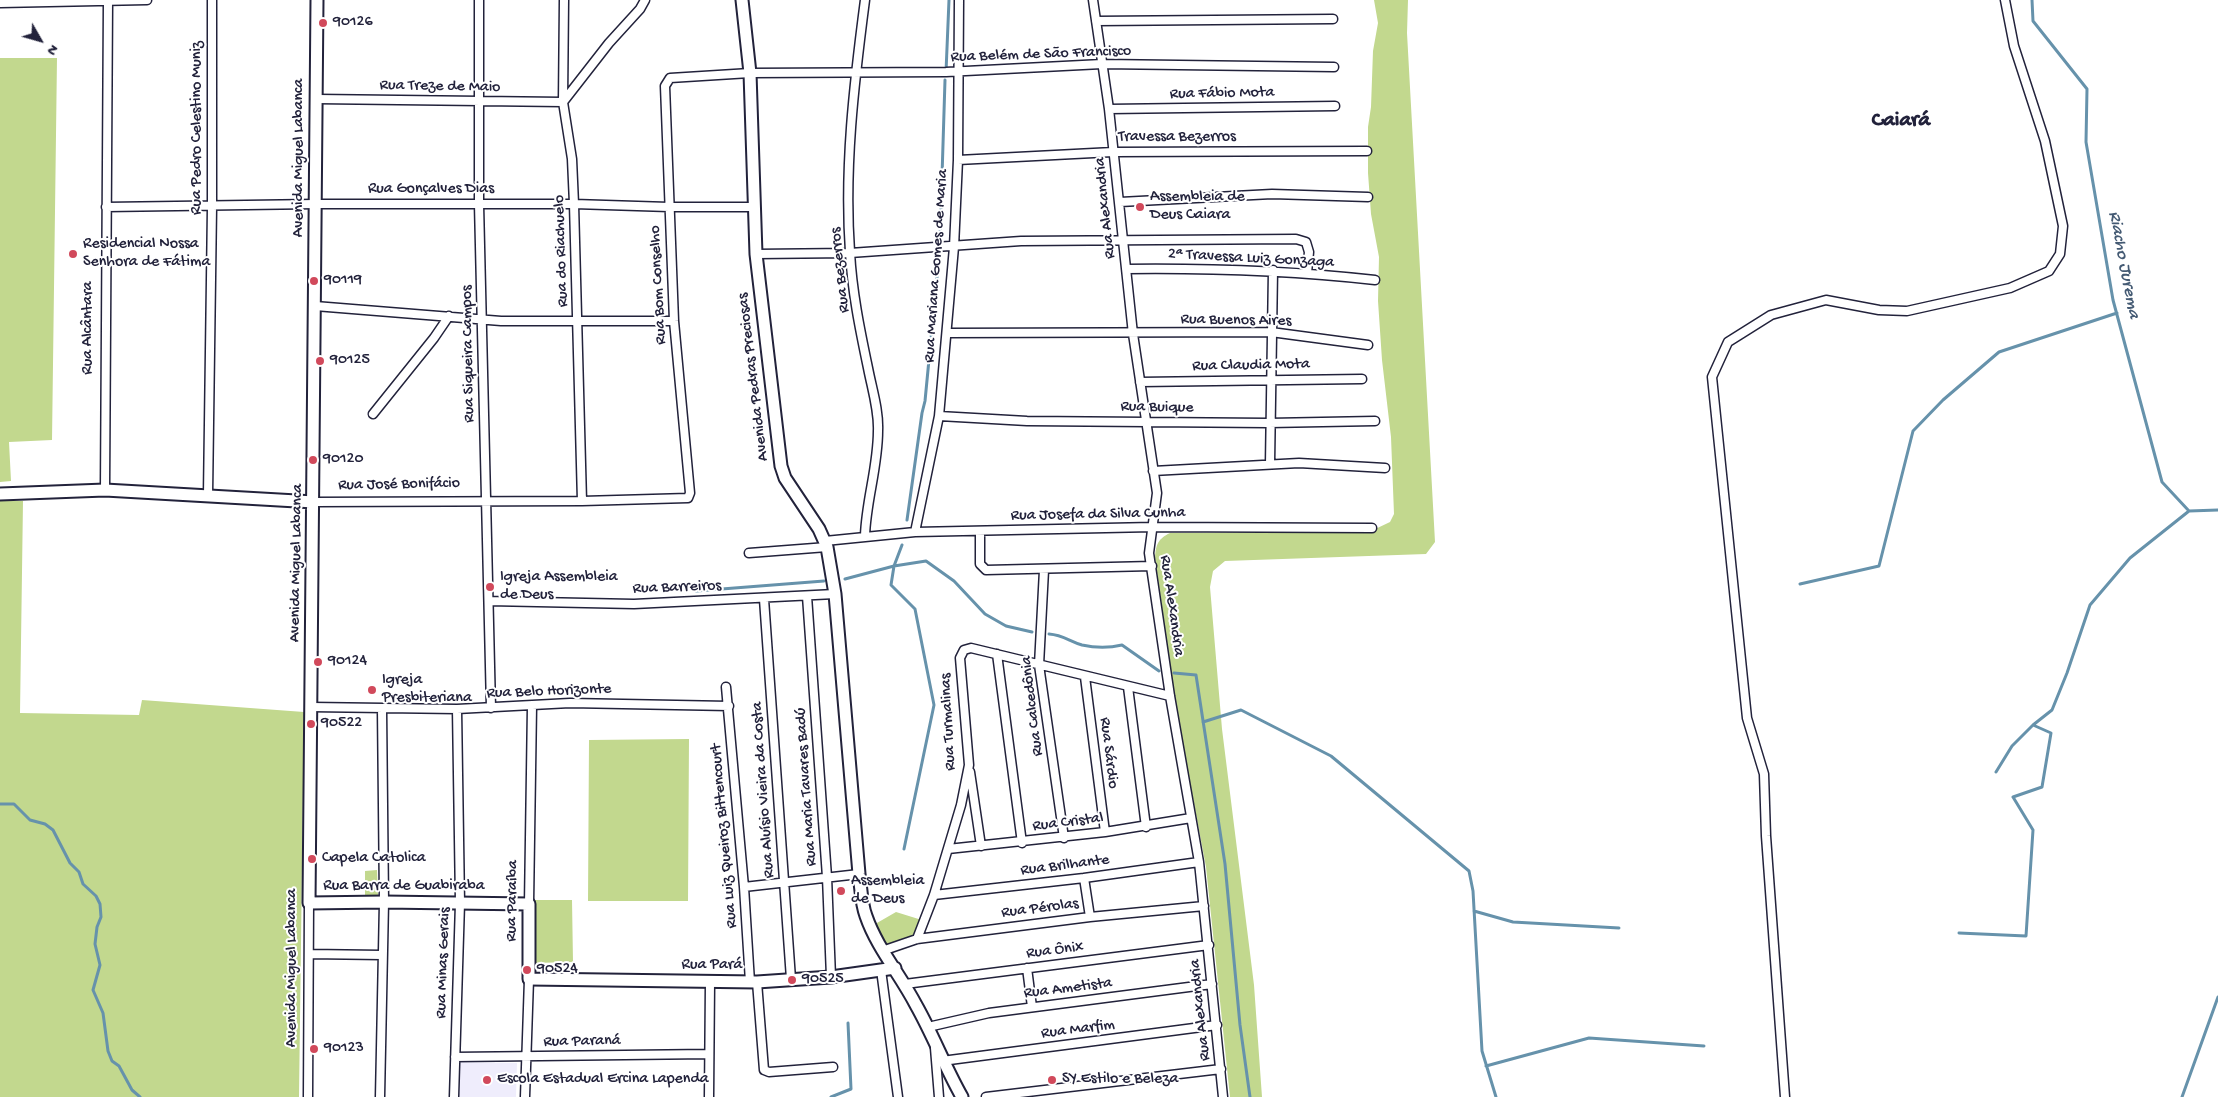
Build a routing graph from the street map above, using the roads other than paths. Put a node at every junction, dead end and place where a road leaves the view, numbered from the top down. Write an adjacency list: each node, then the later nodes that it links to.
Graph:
1 (147, 0): 13 (street)
2 (212, 0): 36 (street, Rua Pedro Celestino Muniz)
3 (317, 0): 23 (main road, Avenida Miguel Labanca)
4 (479, 0): 24 (street, Rua Siqueira Campos)
5 (564, 0): 25 (street, Rua do Riachuelo)
6 (645, 0): 25 (street)
7 (742, 0): 20 (main road, Avenida Pedras Preciosas)
8 (865, 0): 21 (street, Rua Bezerros)
9 (959, 0): 19 (street, Rua Mariana Gomes de Maria)
10 (1093, 0): 16 (street, Rua Alexandria)
11 (2006, 0): 156 (street)
12 (57, 1): 13 (street); 14 (street)
13 (108, 1): 38 (street, Rua Alcântara)
14 (0, 3)
15 (1333, 19): 16 (street)
16 (1096, 21): 17 (street, Rua Alexandria)
17 (1102, 64): 18 (street, Rua Belém de São Francisco); 19 (street, Rua Belém de São Francisco); 27 (street, Rua Alexandria)
18 (1334, 67)
19 (959, 72): 21 (street, Rua Belém de São Francisco); 30 (street, Rua Mariana Gomes de Maria)
20 (750, 74): 21 (street, Rua Belém de São Francisco); 22 (street, Rua Belém de São Francisco); 37 (main road, Avenida Pedras Preciosas)
21 (855, 74): 42 (street, Rua Bezerros)
22 (670, 78): 39 (street, Rua Bom Conselho)
23 (317, 99): 24 (street, Rua Treze de Maio); 33 (main road, Avenida Miguel Labanca)
24 (478, 102): 25 (street, Rua Treze de Maio); 34 (street, Rua Siqueira Campos)
25 (563, 102): 35 (street, Rua do Riachuelo)
26 (1336, 106): 27 (street, Rua Fábio Mota)
27 (1109, 109): 29 (street, Rua Alexandria)
28 (1367, 151): 29 (street, Travessa Bezerros)
29 (1113, 152): 30 (street, Travessa Bezerros); 32 (street, Rua Alexandria)
30 (958, 160): 41 (street, Rua Mariana Gomes de Maria)
31 (1368, 197): 32 (street)
32 (1120, 202): 40 (street, Rua Alexandria)
33 (316, 204): 34 (street, Rua Gonçalves Dias); 36 (street, Rua Gonçalves Dias); 48 (main road, Avenida Miguel Labanca)
34 (479, 204): 35 (street, Rua Gonçalves Dias); 50 (street, Rua Siqueira Campos)
35 (574, 204): 39 (street, Rua Gonçalves Dias); 51 (street, Rua do Riachuelo)
36 (212, 207): 38 (street, Rua Gonçalves Dias); 71 (street, Rua Pedro Celestino Muniz)
37 (756, 207): 39 (street, Rua Gonçalves Dias); 43 (main road, Avenida Pedras Preciosas)
38 (106, 208): 68 (street, Rua Alcântara)
39 (669, 208): 52 (street, Rua Bom Conselho)
40 (1124, 242): 41 (street); 44 (street, Rua Alexandria); 46 (street)
41 (954, 247): 42 (street); 54 (street, Rua Mariana Gomes de Maria)
42 (850, 253): 43 (street); 79 (street, Rua Bezerros)
43 (756, 254): 80 (main road, Avenida Pedras Preciosas)
44 (1126, 269): 45 (street, 2ª Travessa Luiz Gonzaga); 55 (street, Rua Alexandria)
45 (1273, 270): 46 (street, 2ª Travessa Luiz Gonzaga); 53 (street)
46 (1307, 273): 47 (street, 2ª Travessa Luiz Gonzaga)
47 (1375, 280)
48 (315, 306): 49 (street); 74 (main road, Avenida Miguel Labanca)
49 (449, 316): 50 (street); 60 (street)
50 (482, 319): 51 (street); 72 (street, Rua Siqueira Campos)
51 (578, 320): 52 (street); 73 (street, Rua do Riachuelo)
52 (674, 321): 69 (street, Rua Bom Conselho)
53 (1271, 332): 55 (street, Rua Buenos Aires); 56 (street, Rua Buenos Aires); 58 (street)
54 (947, 333): 55 (street, Rua Buenos Aires); 61 (street, Rua Mariana Gomes de Maria)
55 (1133, 334): 59 (street, Rua Alexandria)
56 (1368, 344)
57 (1362, 378): 58 (street, Rua Claudia Mota)
58 (1270, 379): 59 (street, Rua Claudia Mota); 64 (street)
59 (1140, 382): 62 (street, Rua Alexandria)
60 (372, 414)
61 (939, 416): 62 (street, Rua Buique); 78 (street, Rua Mariana Gomes de Maria)
62 (1145, 421): 64 (street, Rua Buique); 67 (street, Rua Alexandria)
63 (1375, 421): 64 (street, Rua Buique)
64 (1269, 423): 65 (street)
65 (1270, 464): 66 (street); 67 (street)
66 (1385, 468)
67 (1153, 471): 75 (street, Rua Alexandria)
68 (105, 490): 70 (main road); 71 (main road, Rua José Bonifácio)
69 (690, 493): 73 (street, Rua José Bonifácio)
70 (0, 494)
71 (208, 495): 74 (main road, Rua José Bonifácio)
72 (485, 500): 73 (street, Rua José Bonifácio); 74 (street, Rua José Bonifácio); 87 (street, Rua Siqueira Campos)
73 (582, 501)
74 (314, 502): 96 (main road, Avenida Miguel Labanca)
75 (1153, 527): 76 (street, Rua Josefa da Silva Cunha); 77 (street, Rua Josefa da Silva Cunha); 82 (street, Rua Alexandria)
76 (1372, 528)
77 (980, 530): 78 (street, Rua Josefa da Silva Cunha); 83 (street)
78 (914, 532): 79 (street, Rua Josefa da Silva Cunha)
79 (865, 536): 80 (street, Rua Josefa da Silva Cunha)
80 (826, 544): 81 (street, Rua Josefa da Silva Cunha); 84 (main road, Avenida Pedras Preciosas)
81 (749, 553)
82 (1152, 566): 83 (street); 93 (street, Rua Alexandria)
83 (1044, 570): 89 (street, Rua Calcedônia)
84 (836, 594): 85 (street, Rua Barreiros); 109 (main road, Avenida Pedras Preciosas)
85 (807, 596): 86 (street, Rua Barreiros); 110 (street, Rua Maria Tavares Badú)
86 (764, 598): 87 (street, Rua Barreiros); 112 (street, Rua Aluísio Vieira da Costa)
87 (489, 601): 98 (street, Rua Siqueira Campos)
88 (997, 654): 89 (street, Rua Turmalinas); 100 (street, Rua Turmalinas); 105 (street)
89 (1038, 665): 90 (street, Rua Turmalinas); 104 (street, Rua Calcedônia)
90 (1085, 677): 92 (street, Rua Turmalinas); 103 (street, Rua Sárdio)
91 (726, 687): 95 (street, Rua Luiz Queiroz Bittencourt)
92 (1128, 687): 93 (street, Rua Turmalinas); 102 (street)
93 (1170, 696): 101 (street, Rua Alexandria)
94 (532, 706): 95 (street, Rua Belo Horizonte); 98 (street, Rua Belo Horizonte); 118 (street, Rua Paraíba)
95 (728, 706): 113 (street, Rua Luiz Queiroz Bittencourt)
96 (311, 707): 97 (street, Rua Belo Horizonte); 116 (main road, Avenida Miguel Labanca)
97 (382, 708): 99 (street, Rua Belo Horizonte); 115 (street)
98 (491, 708): 99 (street, Rua Belo Horizonte)
99 (456, 709): 117 (street, Rua Minas Gerais)
100 (969, 766): 106 (street); 107 (street, Rua Turmalinas)
101 (1191, 818): 102 (street, Rua Cristal); 108 (street, Rua Alexandria)
102 (1146, 827): 103 (street, Rua Cristal)
103 (1105, 832): 104 (street, Rua Cristal)
104 (1064, 838): 105 (street, Rua Cristal)
105 (1022, 843): 106 (street, Rua Cristal)
106 (981, 846): 107 (street, Rua Cristal)
107 (948, 850): 114 (street, Rua Turmalinas)
108 (1198, 862): 111 (street, Rua Brilhante); 119 (street, Rua Alexandria)
109 (859, 874): 110 (street); 123 (main road, Avenida Pedras Preciosas)
110 (827, 877): 112 (street); 129 (street, Rua Maria Tavares Badú)
111 (1084, 878): 114 (street, Rua Brilhante); 120 (street)
112 (784, 883): 113 (street); 131 (street, Rua Aluísio Vieira da Costa)
113 (744, 887): 132 (street, Rua Luiz Queiroz Bittencourt)
114 (934, 895): 121 (street, Rua Turmalinas)
115 (384, 902): 116 (main road, Rua Barra de Guabiraba); 117 (main road, Rua Barra de Guabiraba); 125 (street)
116 (309, 903): 124 (street, Avenida Miguel Labanca)
117 (460, 903): 118 (main road, Rua Barra de Guabiraba); 142 (street, Rua Minas Gerais)
118 (529, 904): 130 (main road, Rua Paraíba)
119 (1204, 906): 120 (street, Rua Pérolas); 122 (street, Rua Alexandria)
120 (1090, 917): 121 (street, Rua Pérolas)
121 (917, 939): 123 (street, Rua Pérolas)
122 (1209, 944): 127 (street, Rua Ônix); 135 (street, Rua Alexandria)
123 (882, 951): 126 (main road, Avenida Pedras Preciosas)
124 (309, 954): 125 (street); 146 (street, Avenida Miguel Labanca)
125 (382, 955): 147 (street)
126 (894, 968): 128 (main road, Rua Pará); 134 (main road, Avenida Pedras Preciosas)
127 (1027, 968): 134 (street, Rua Ônix); 136 (street)
128 (881, 970): 129 (main road, Rua Pará); 151 (street)
129 (831, 977): 131 (main road, Rua Pará)
130 (529, 979): 133 (main road, Rua Pará); 141 (street, Rua Paraíba)
131 (791, 979): 132 (main road, Rua Pará)
132 (753, 982): 133 (main road, Rua Pará); 144 (street, Rua Luiz Queiroz Bittencourt)
133 (710, 983): 140 (street)
134 (905, 984): 138 (main road, Avenida Pedras Preciosas)
135 (1212, 984): 136 (street, Rua Ametista); 137 (street, Rua Alexandria)
136 (1032, 1007): 138 (street, Rua Ametista)
137 (1217, 1026): 143 (street, Rua Marfim); 145 (street, Rua Alexandria)
138 (928, 1027): 139 (main road, Avenida Pedras Preciosas)
139 (935, 1044): 143 (main road, Avenida Pedras Preciosas); 152 (street)
140 (709, 1054): 141 (street, Rua Paraná); 150 (street)
141 (526, 1056): 142 (street, Rua Paraná); 149 (street, Rua Paraíba)
142 (455, 1058): 148 (street, Rua Minas Gerais)
143 (942, 1061): 153 (main road, Avenida Pedras Preciosas)
144 (833, 1067)
145 (1221, 1069): 154 (street); 155 (street, Rua Alexandria)
146 (308, 1097)
147 (380, 1097)
148 (454, 1097)
149 (525, 1097)
150 (709, 1097)
151 (898, 1097)
152 (939, 1097)
153 (962, 1097)
154 (986, 1097)
155 (1223, 1097)
156 (1785, 1097)

